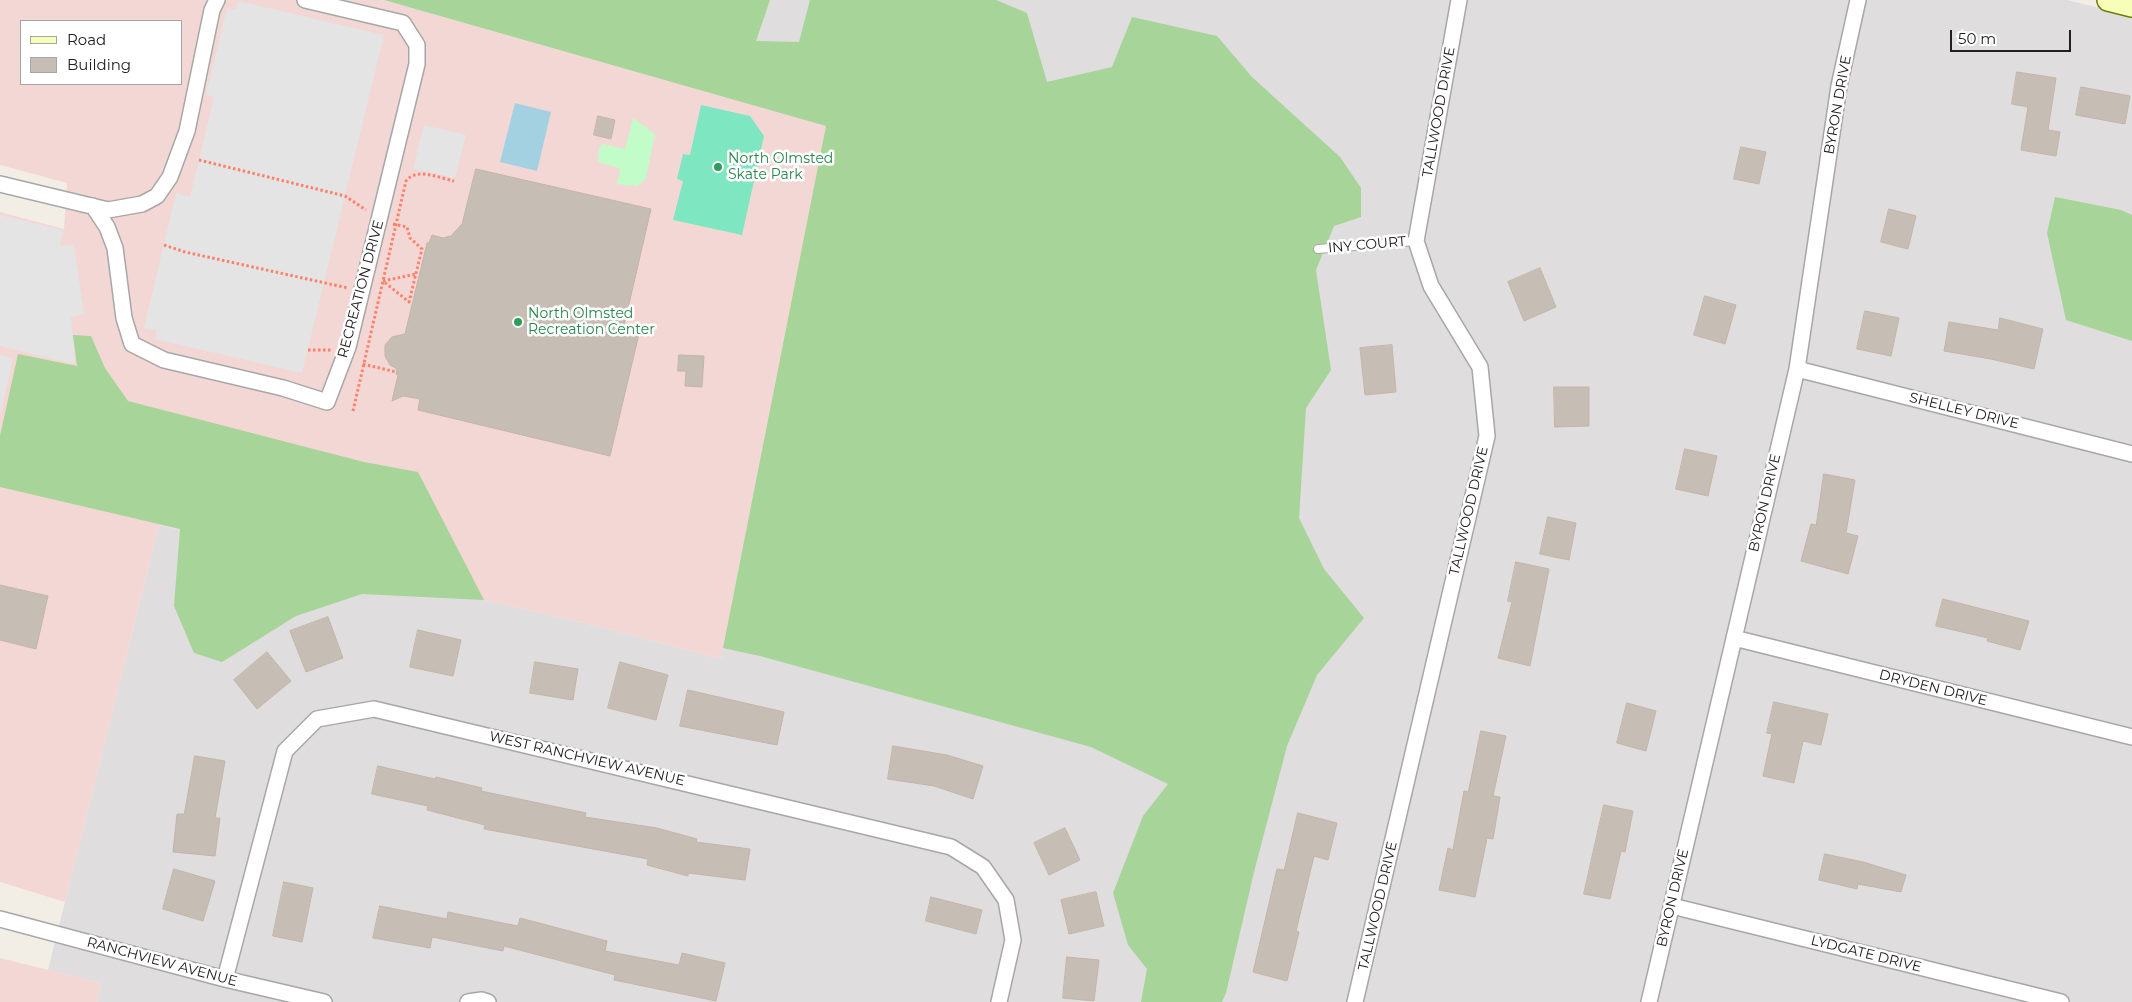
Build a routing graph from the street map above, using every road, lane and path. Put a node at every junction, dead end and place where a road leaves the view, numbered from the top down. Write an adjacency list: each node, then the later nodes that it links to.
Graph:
1 (217, 0): 10 (street)
2 (305, 0): 10 (street, RECREATION DRIVE)
3 (1459, 0): 13 (street, TALLWOOD DRIVE)
4 (1858, 0): 22 (street, BYRON DRIVE)
5 (2108, 0): 6 (street)
6 (2132, 6)
7 (199, 160): 11 (path)
8 (454, 181): 12 (path)
9 (0, 184): 10 (street)
10 (93, 206)
11 (370, 213)
12 (396, 225): 16 (path); 17 (path)
13 (1416, 241): 15 (lane, INY COURT); 35 (street, TALLWOOD DRIVE)
14 (164, 245): 18 (path)
15 (1318, 249)
16 (416, 274): 17 (path); 17 (path)
17 (383, 281): 21 (path)
18 (352, 289)
19 (308, 350): 20 (path)
20 (337, 350)
21 (363, 364): 23 (path); 24 (path)
22 (1797, 368): 25 (street, SHELLEY DRIVE); 26 (street, BYRON DRIVE)
23 (396, 372)
24 (353, 411)
25 (2132, 454)
26 (1734, 638): 27 (street, DRYDEN DRIVE); 28 (street, BYRON DRIVE)
27 (2132, 737)
28 (1672, 906): 36 (street, BYRON DRIVE); 37 (street, LYDGATE DRIVE)
29 (0, 919): 30 (street, RANCHVIEW AVENUE)
30 (225, 979): 31 (street, RANCHVIEW AVENUE); 34 (street, WEST RANCHVIEW AVENUE)
31 (324, 1002)
32 (468, 1002): 33 (street)
33 (488, 1002)
34 (998, 1002)
35 (1355, 1002)
36 (1649, 1002)
37 (2061, 1002)

